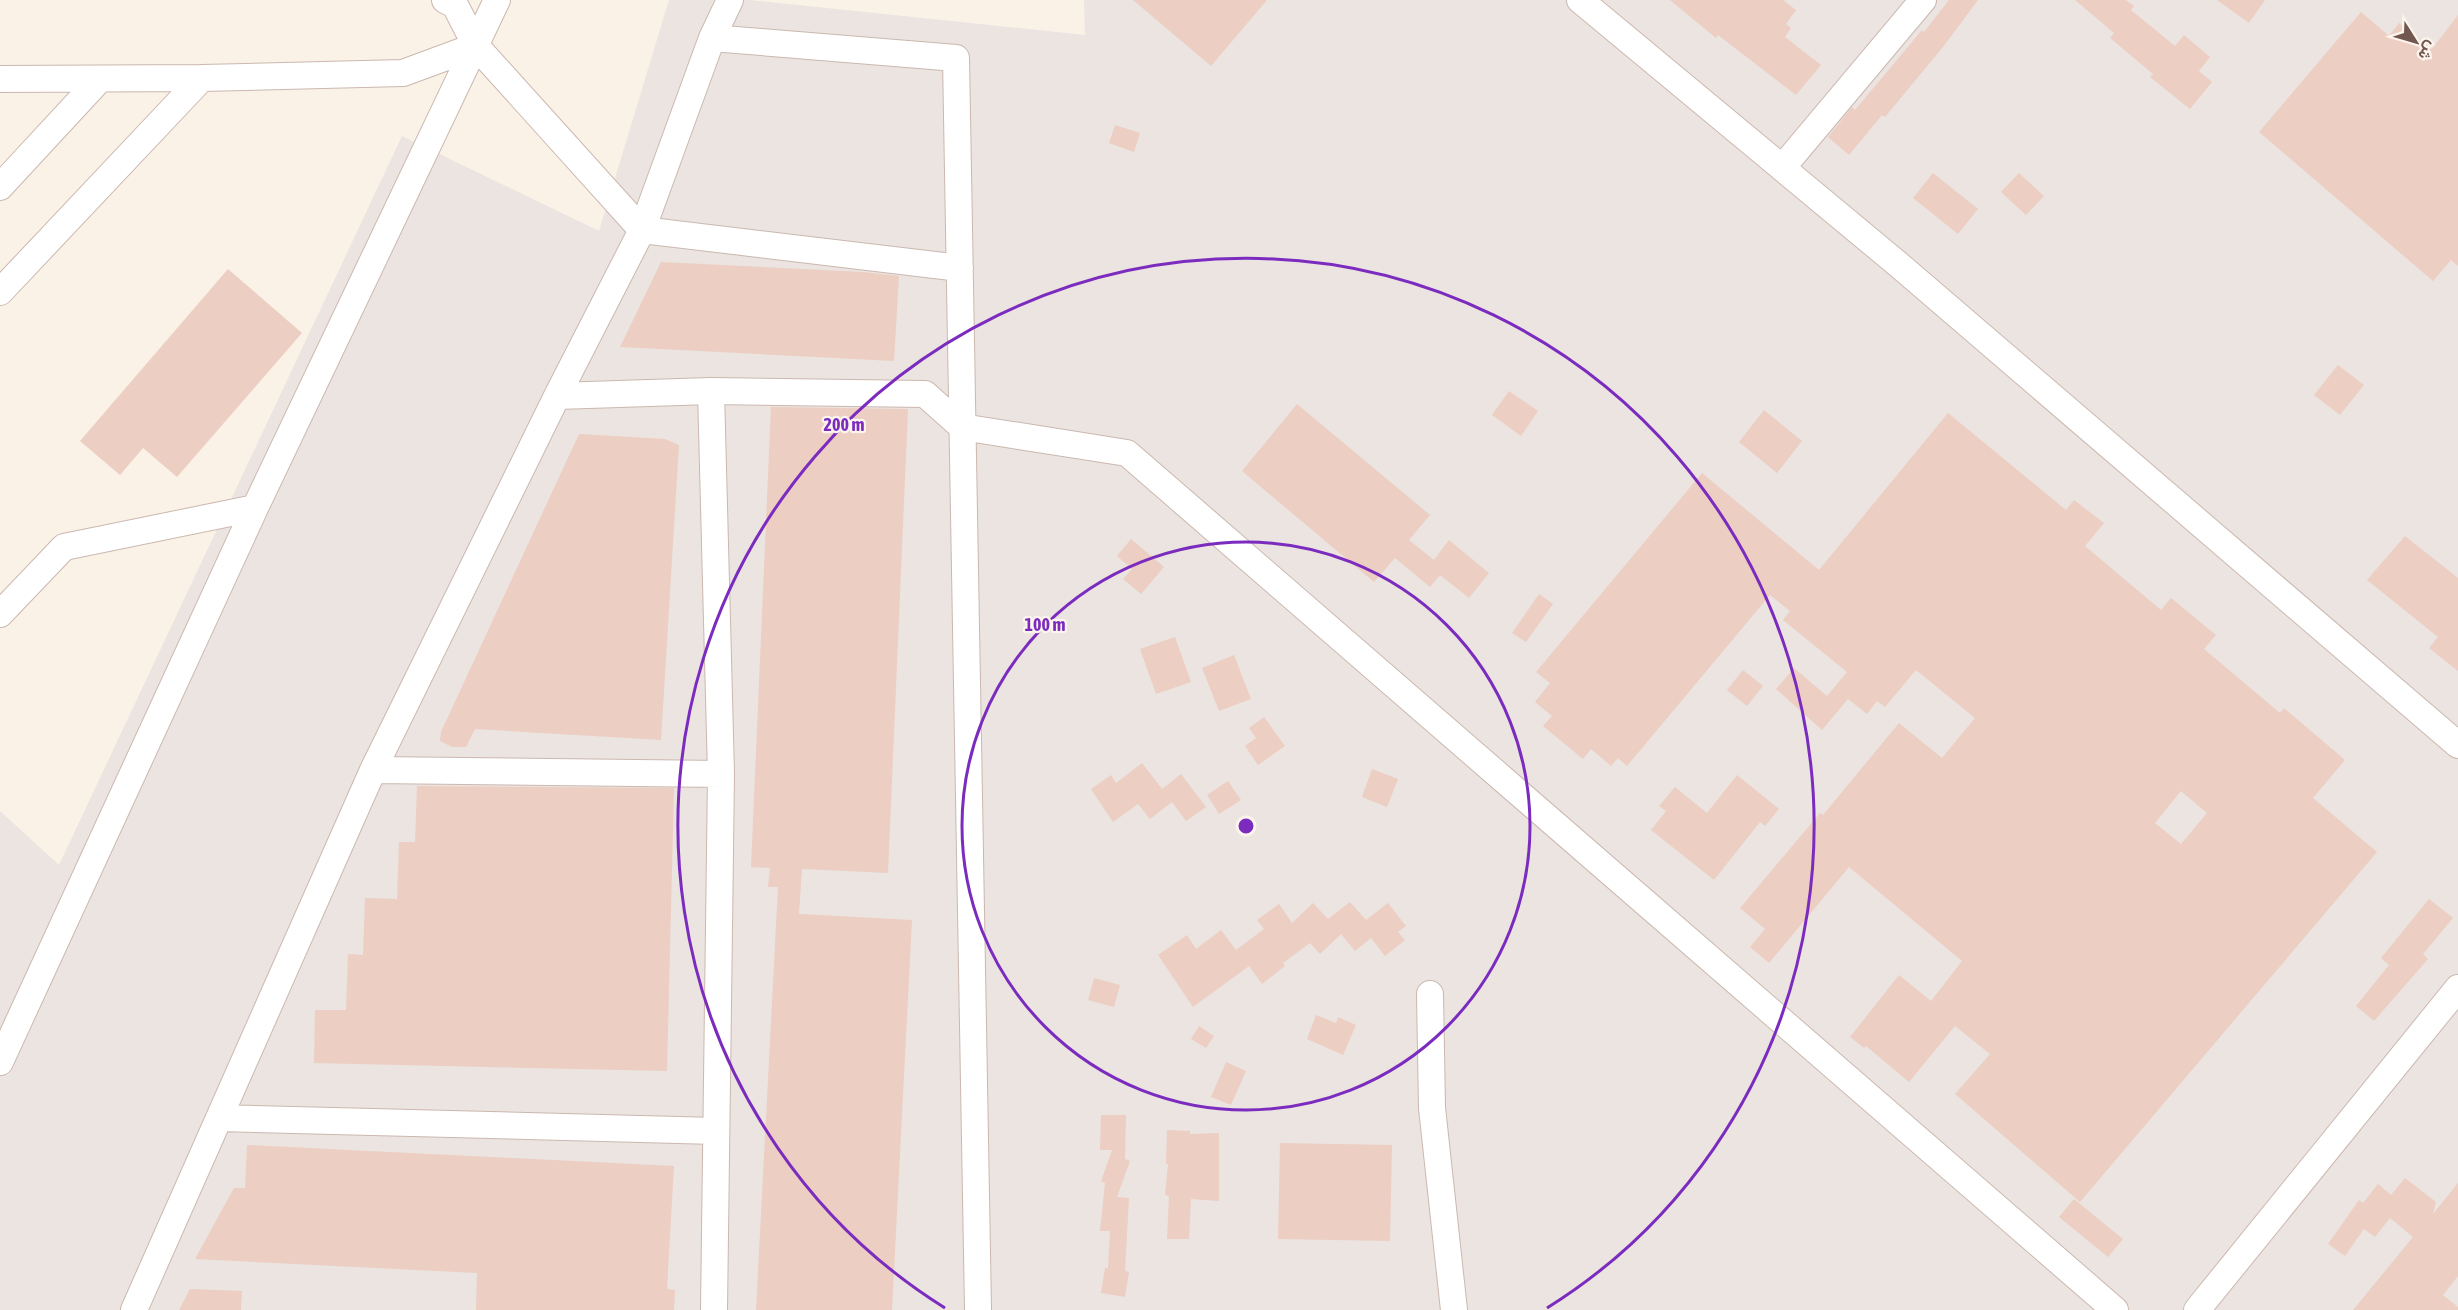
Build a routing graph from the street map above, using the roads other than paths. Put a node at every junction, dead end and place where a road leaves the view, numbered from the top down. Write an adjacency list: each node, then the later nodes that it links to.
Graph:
1 (445, 0): 7 (street)
2 (497, 0): 7 (street)
3 (730, 0): 6 (street)
4 (1580, 0): 11 (street)
5 (1923, 0): 11 (street)
6 (712, 38): 13 (street); 14 (street)
7 (477, 46): 8 (street); 13 (street); 19 (street)
8 (202, 78): 10 (street); 15 (street)
9 (0, 79): 10 (street)
10 (100, 79): 12 (street)
11 (1782, 168): 21 (street)
12 (0, 188)
13 (642, 230): 14 (street); 17 (street)
14 (960, 268): 18 (street)
15 (0, 292)
16 (711, 391): 17 (street); 18 (street); 23 (street)
17 (557, 396): 22 (street)
18 (962, 427): 31 (street); 33 (street)
19 (255, 508): 20 (street); 26 (street)
20 (0, 614)
21 (2458, 745)
22 (374, 770): 23 (street); 27 (street)
23 (722, 774): 28 (street)
24 (2458, 988): 34 (street)
25 (1430, 994): 32 (street)
26 (0, 1062)
27 (219, 1118): 28 (street); 29 (street)
28 (716, 1131): 30 (street)
29 (134, 1310)
30 (714, 1310)
31 (978, 1310)
32 (1454, 1310)
33 (2115, 1310)
34 (2197, 1310)

